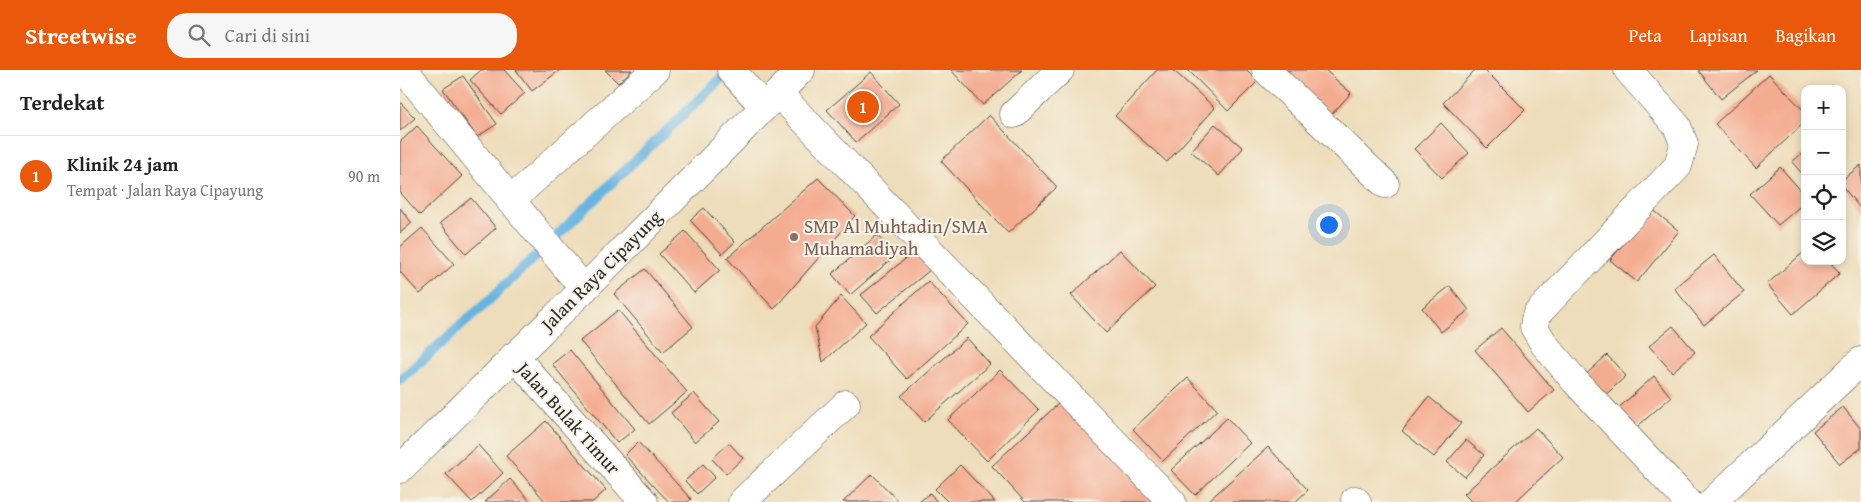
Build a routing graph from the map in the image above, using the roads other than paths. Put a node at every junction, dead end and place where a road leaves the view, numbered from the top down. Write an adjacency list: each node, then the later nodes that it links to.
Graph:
1 (404, 70): 10 (street)
2 (655, 70): 10 (street)
3 (800, 70): 7 (street, Jalan Raya Cipayung)
4 (1060, 70): 8 (street)
5 (1266, 70): 9 (street)
6 (1628, 70): 19 (street)
7 (755, 89): 11 (street, Jalan Raya Cipayung); 18 (street)
8 (1014, 114)
9 (1385, 184)
10 (510, 201): 11 (street)
11 (577, 280): 12 (street, Jalan Raya Cipayung)
12 (514, 356): 15 (street, Jalan Raya Cipayung); 16 (street, Jalan Bulak Timur)
13 (1861, 361): 20 (street)
14 (846, 404): 17 (street)
15 (400, 469)
16 (644, 502)
17 (742, 502)
18 (1172, 502)
19 (1688, 502)
20 (1712, 502)

